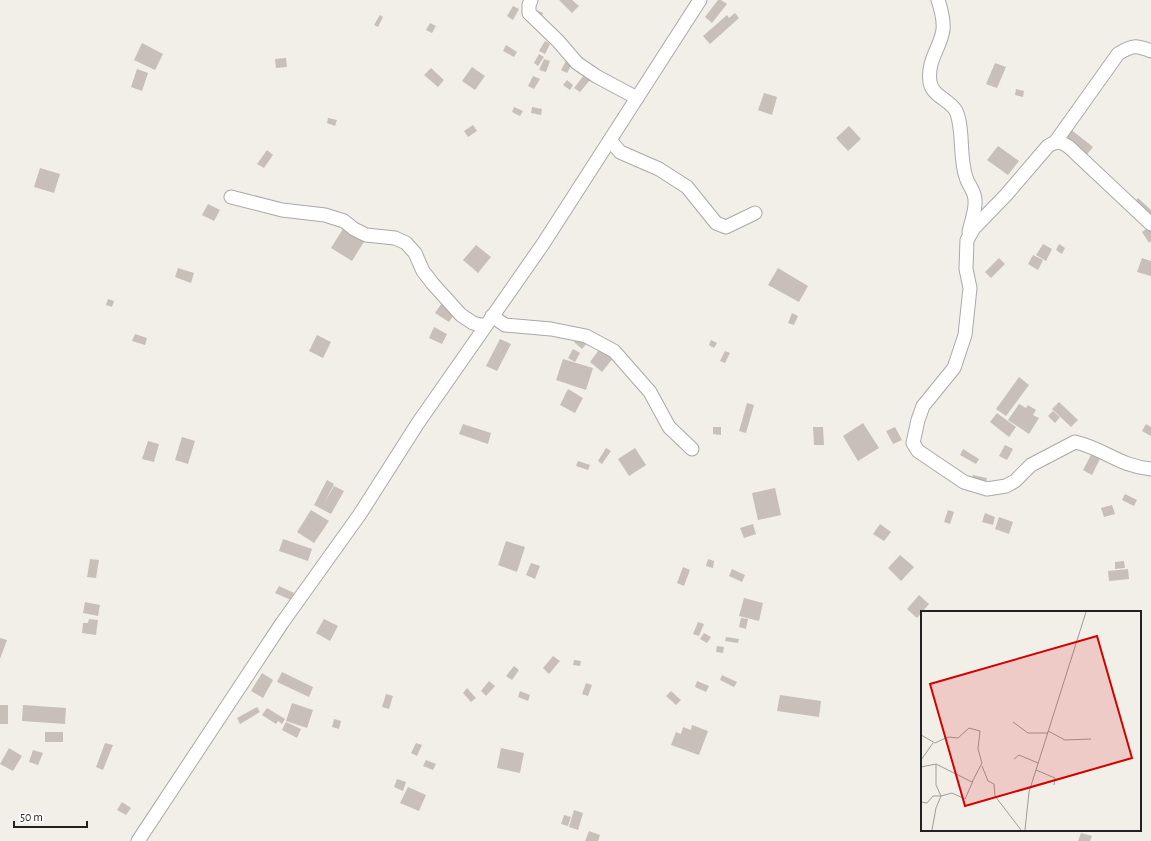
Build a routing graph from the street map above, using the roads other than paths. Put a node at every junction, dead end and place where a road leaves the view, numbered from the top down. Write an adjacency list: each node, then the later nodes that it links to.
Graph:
1 (531, 0): 5 (street)
2 (700, 0): 5 (street)
3 (938, 0): 11 (street)
4 (1151, 51): 7 (street)
5 (637, 98): 6 (street)
6 (610, 140): 9 (street); 12 (street)
7 (1056, 141): 10 (street); 11 (street)
8 (231, 197): 12 (street)
9 (756, 213)
10 (1151, 224)
11 (967, 240): 14 (street)
12 (489, 321): 13 (street); 15 (street)
13 (692, 449)
14 (1151, 469)
15 (138, 841)

